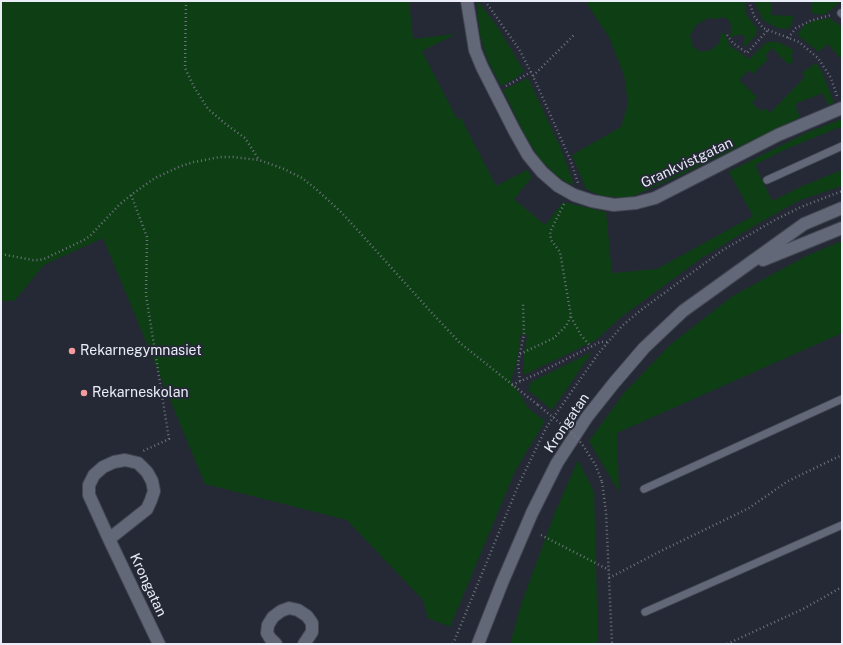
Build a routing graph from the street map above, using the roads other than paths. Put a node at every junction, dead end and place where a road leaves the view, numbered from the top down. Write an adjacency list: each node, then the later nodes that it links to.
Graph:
1 (467, 1): 2 (street, Grankvistgatan)
2 (841, 104)
3 (842, 146): 4 (lane)
4 (767, 180)
5 (842, 208): 7 (street, Krongatan)
6 (842, 228): 7 (street, Krongatan)
7 (745, 267): 16 (street, Krongatan)
8 (842, 399): 9 (lane)
9 (644, 489)
10 (842, 525): 12 (lane)
11 (110, 539): 11 (street, Krongatan); 13 (street, Krongatan)
12 (645, 612)
13 (159, 644)
14 (276, 644): 15 (street)
15 (304, 644)
16 (478, 644)

